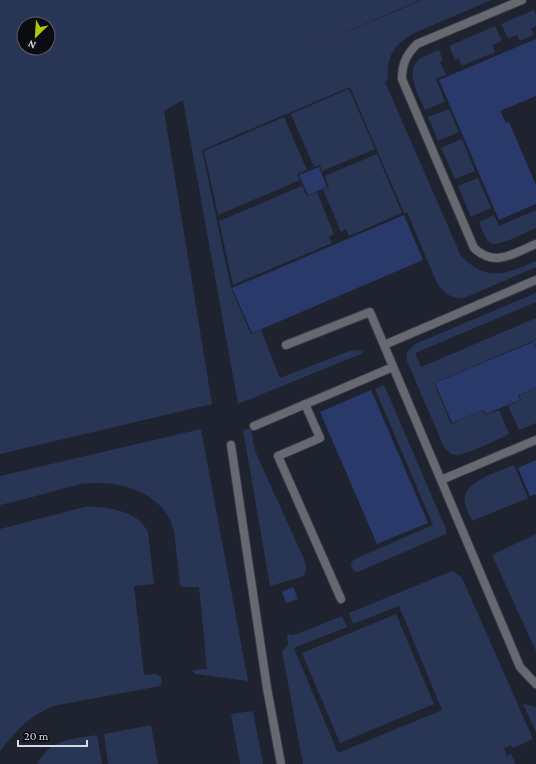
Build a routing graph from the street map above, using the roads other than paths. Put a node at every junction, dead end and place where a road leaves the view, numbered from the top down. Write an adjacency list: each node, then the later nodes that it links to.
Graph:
1 (522, 0): 2 (street)
2 (536, 244)
3 (536, 280): 4 (street)
4 (384, 345): 5 (street); 6 (street)
5 (286, 346)
6 (393, 367): 7 (street); 11 (street)
7 (305, 404): 8 (street); 12 (street)
8 (254, 426)
9 (536, 440): 11 (street)
10 (231, 446): 14 (street)
11 (441, 480): 13 (street)
12 (341, 599)
13 (536, 684)
14 (281, 764)

